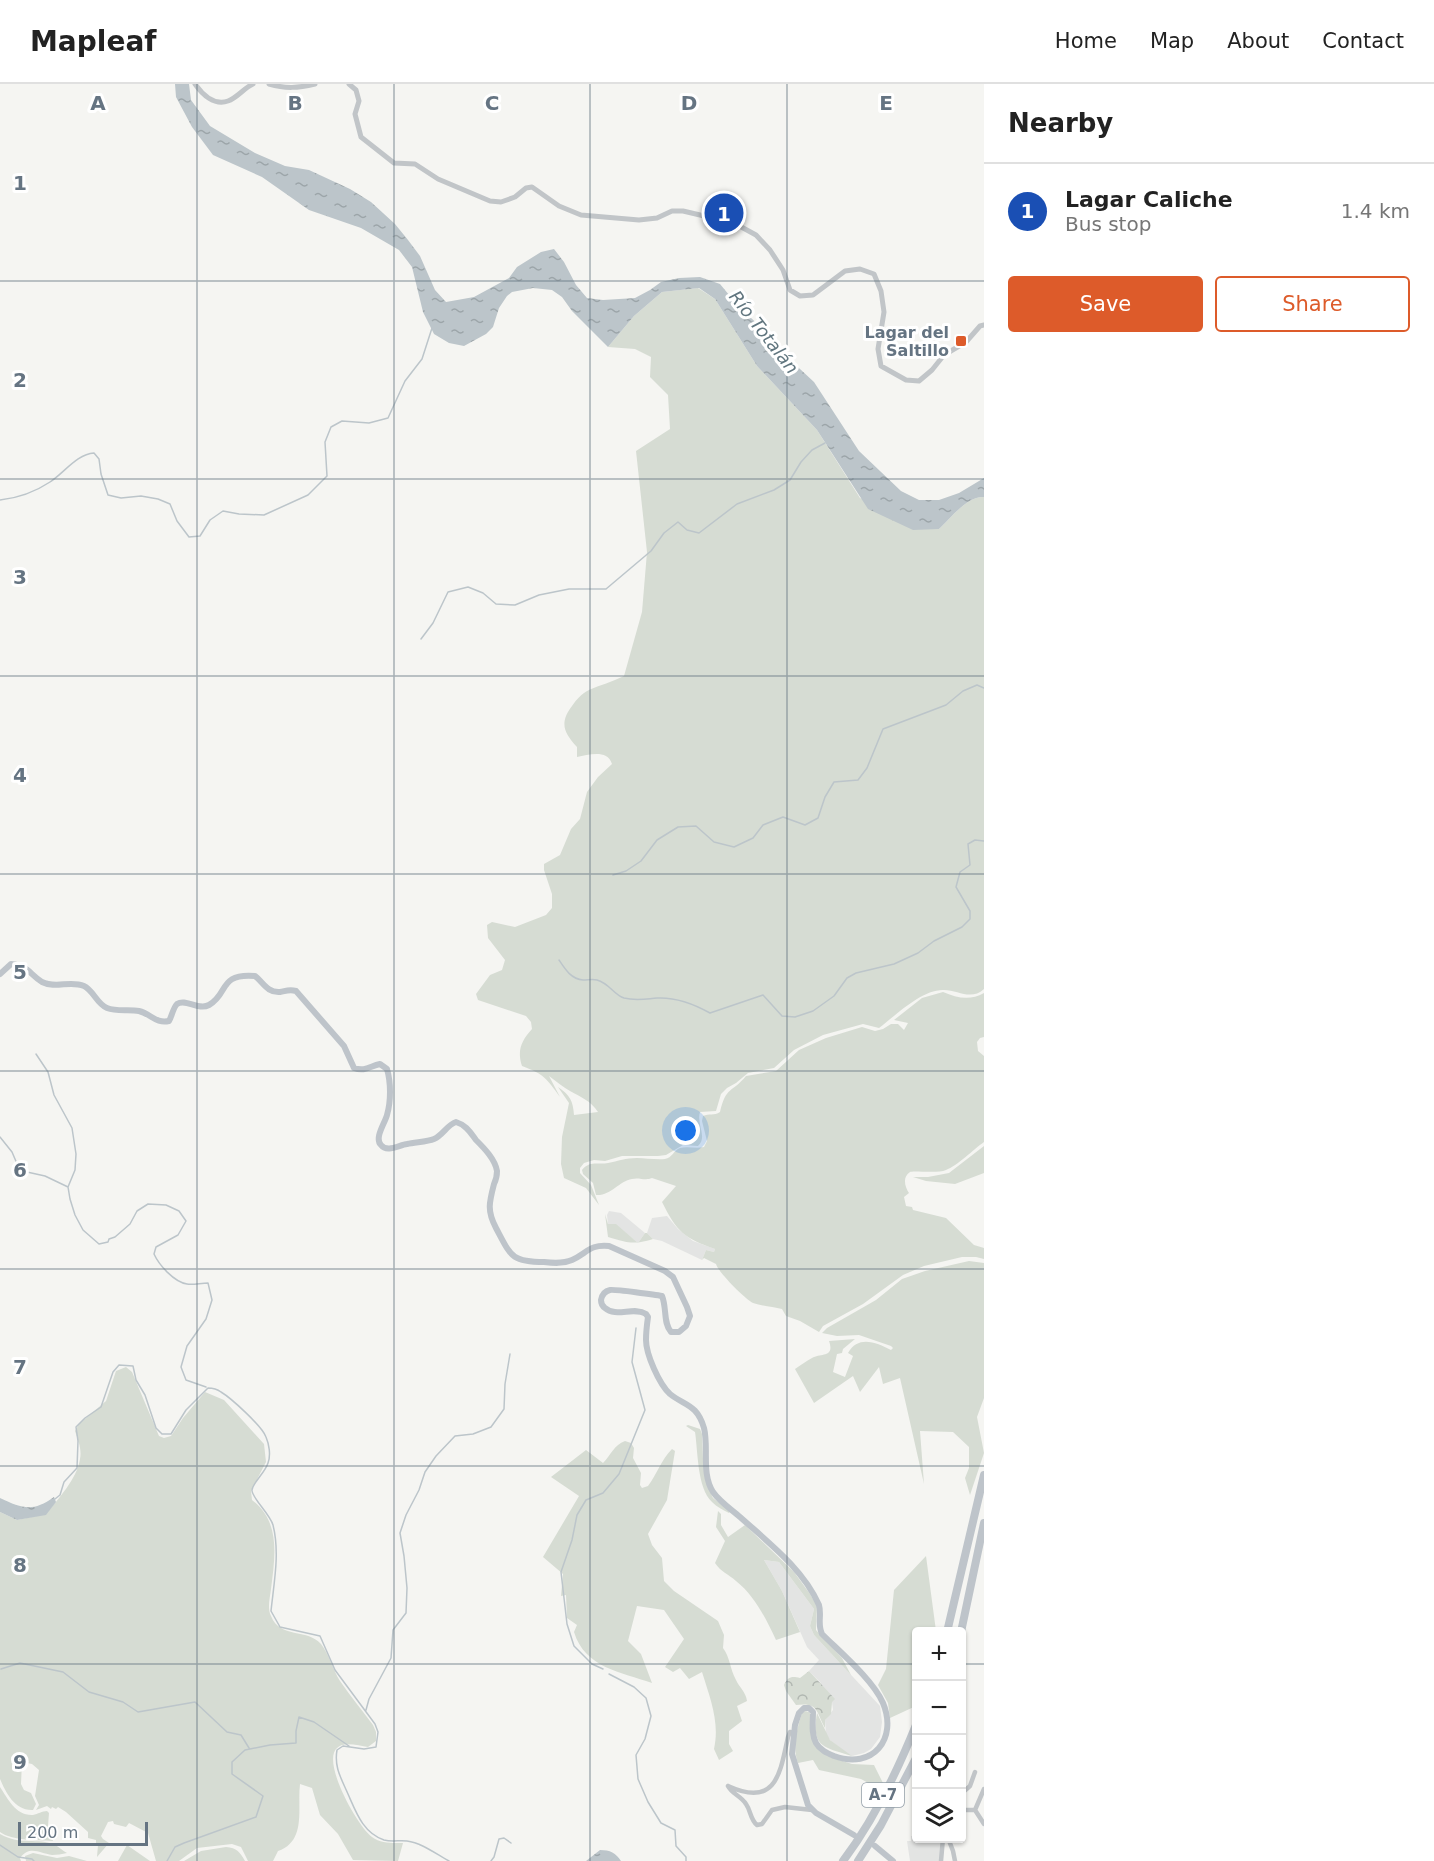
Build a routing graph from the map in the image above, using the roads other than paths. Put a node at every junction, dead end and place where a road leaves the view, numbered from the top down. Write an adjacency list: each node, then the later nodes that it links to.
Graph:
1 (195, 84): 2 (street)
2 (253, 84)
3 (269, 84): 4 (street)
4 (315, 84)
5 (349, 84): 6 (street)
6 (984, 325)
7 (0, 974): 12 (main road)
8 (984, 1475): 10 (highway)
9 (984, 1523): 11 (highway)
10 (948, 1627)
11 (962, 1627)
12 (794, 1733): 18 (main road); 18 (street)
13 (912, 1735): 26 (highway, A-7)
14 (912, 1766): 27 (highway, A-7)
15 (975, 1772): 17 (street)
16 (984, 1789): 20 (street)
17 (966, 1790)
18 (812, 1810): 22 (main road)
19 (966, 1810): 20 (street)
20 (975, 1810): 21 (street)
21 (984, 1824)
22 (854, 1835)
23 (943, 1843): 29 (street)
24 (950, 1843): 30 (street)
25 (875, 1846): 28 (main road)
26 (843, 1861)
27 (858, 1861)
28 (893, 1861)
29 (941, 1861)
30 (955, 1861)

